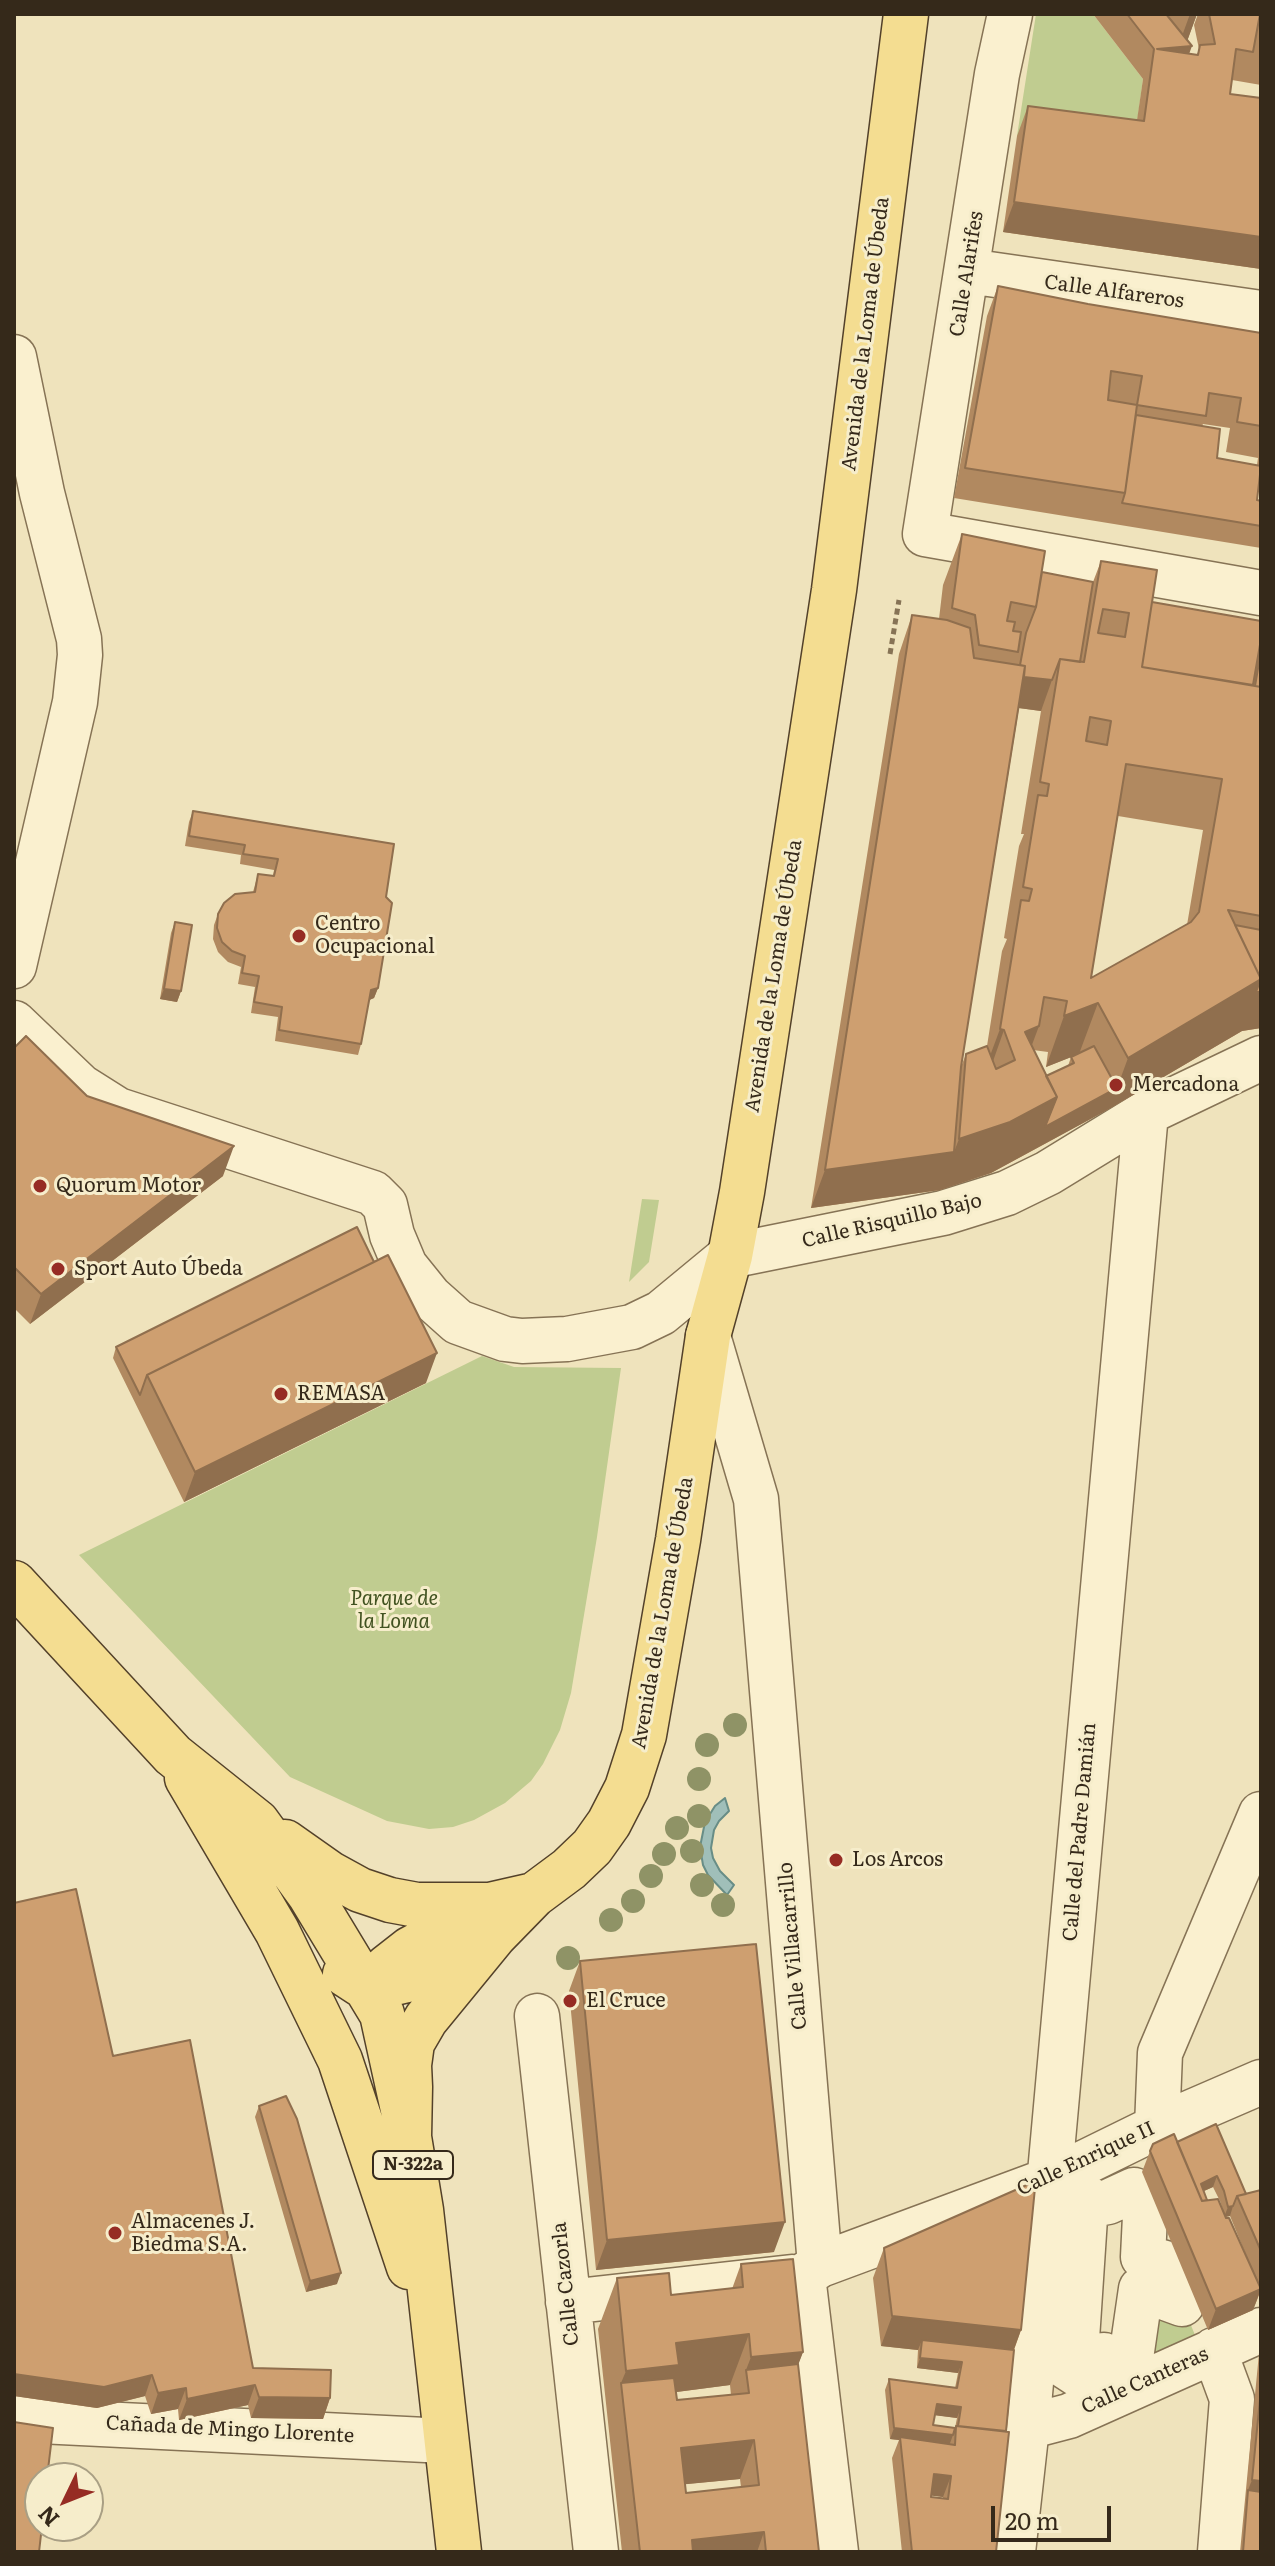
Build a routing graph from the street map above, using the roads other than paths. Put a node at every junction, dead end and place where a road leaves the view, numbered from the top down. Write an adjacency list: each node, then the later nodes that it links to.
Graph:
1 (906, 14): 11 (main road, Avenida de la Loma de Úbeda)
2 (1010, 14): 3 (street, Calle Alarifes)
3 (968, 271): 4 (street, Calle Alfareros); 6 (street, Calle Alarifes)
4 (1261, 313)
5 (14, 357): 7 (street)
6 (1261, 593)
7 (14, 966)
8 (14, 1023): 11 (street)
9 (1261, 1058): 10 (street, Calle Risquillo Bajo)
10 (1146, 1113): 11 (street, Calle Risquillo Bajo); 25 (street, Calle del Padre Damián)
11 (730, 1256): 12 (main road, Avenida de la Loma de Úbeda)
12 (708, 1336): 18 (main road, Avenida de la Loma de Úbeda); 26 (street, Calle Villacarrillo)
13 (14, 1583): 14 (main road, N-322a)
14 (173, 1755): 16 (main road, N-322a); 17 (main road, N-322a)
15 (1261, 1814): 23 (street)
16 (212, 1821): 19 (main road); 21 (main road, N-322a)
17 (257, 1822): 18 (main road); 19 (main road, N-322a)
18 (492, 1921): 19 (main road); 24 (main road)
19 (368, 1989): 21 (main road); 24 (main road, N-322a)
20 (537, 2016): 27 (street, Calle Cazorla)
21 (340, 2060): 29 (main road, N-322a)
22 (1261, 2082): 23 (street, Calle Enrique II)
23 (1157, 2127): 25 (street, Calle Enrique II)
24 (409, 2137): 29 (main road, N-322a)
25 (1065, 2192): 25 (street); 26 (street, Calle Enrique II); 32 (street, Calle del Padre Damián)
26 (811, 2270): 27 (street, Calle Enrique II); 36 (street, Calle Villacarrillo)
27 (568, 2302): 35 (street, Calle Cazorla)
28 (1261, 2330): 30 (street, Calle Canteras)
29 (435, 2346): 33 (main road, N-322a)
30 (1214, 2350): 32 (street, Calle Canteras); 38 (street)
31 (14, 2417): 33 (street, Cañada de Mingo Llorente)
32 (1027, 2427): 37 (street, Calle del Padre Damián)
33 (446, 2441): 34 (main road, N-322a)
34 (459, 2552)
35 (596, 2552)
36 (836, 2552)
37 (1013, 2552)
38 (1220, 2552)

